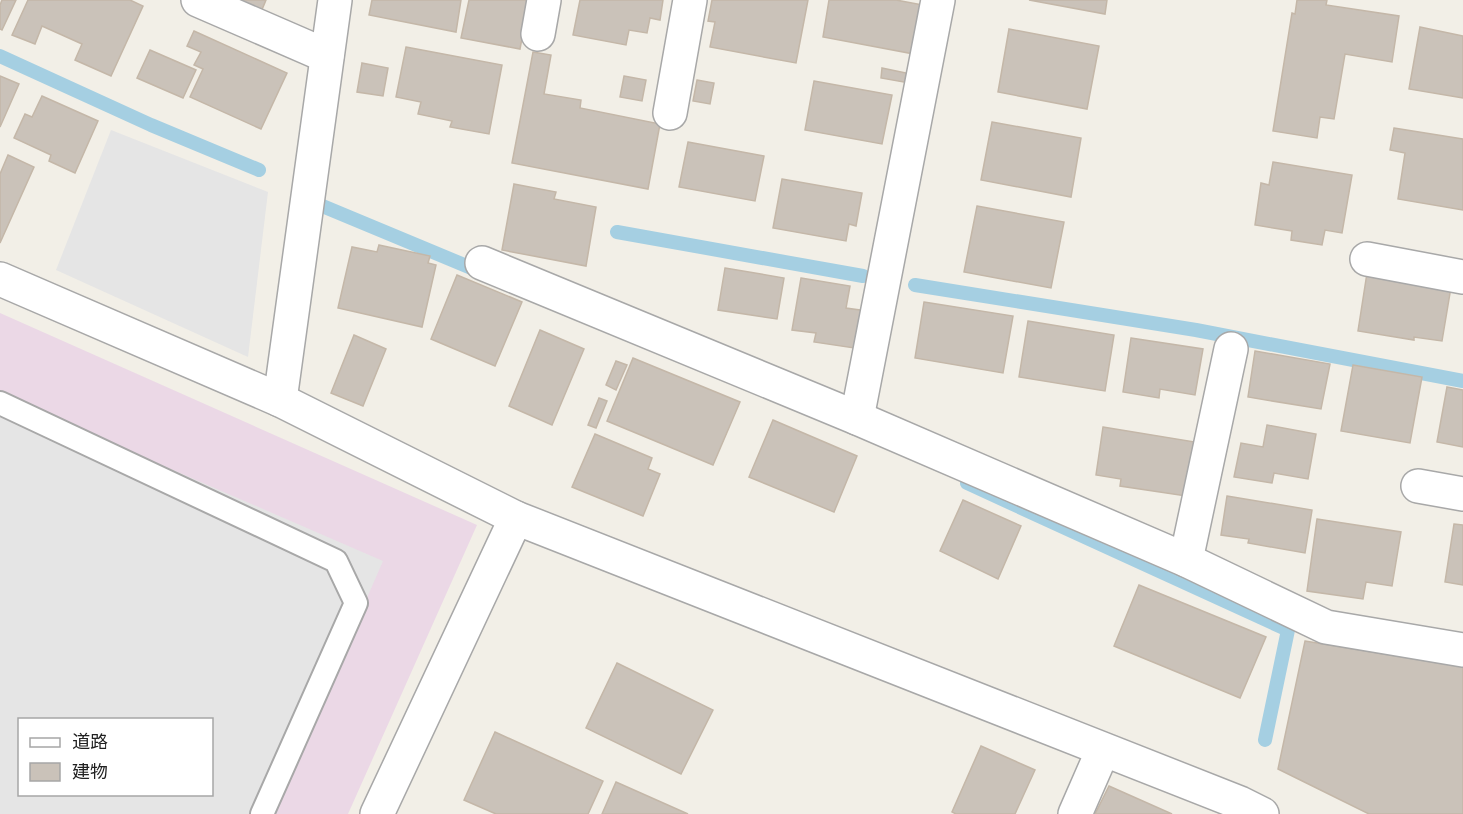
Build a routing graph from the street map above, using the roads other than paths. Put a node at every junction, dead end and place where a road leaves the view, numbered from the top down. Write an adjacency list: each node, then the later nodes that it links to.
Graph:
1 (198, 0): 7 (street)
2 (335, 0): 7 (street)
3 (544, 0): 6 (street)
4 (690, 0): 8 (street)
5 (938, 0): 16 (street)
6 (538, 34)
7 (327, 57): 14 (street)
8 (670, 113)
9 (1367, 259): 11 (street)
10 (482, 263): 16 (street)
11 (1463, 276)
12 (0, 279): 14 (street)
13 (1231, 349): 20 (street)
14 (280, 400): 19 (street)
15 (0, 404): 24 (lane)
16 (857, 418): 20 (street)
17 (1418, 486): 18 (street)
18 (1463, 494)
19 (516, 518): 22 (street); 25 (street)
20 (1186, 560): 21 (street)
21 (1463, 650)
22 (1103, 750): 23 (street); 26 (street)
23 (1246, 810)
24 (262, 814)
25 (377, 814)
26 (1075, 814)

